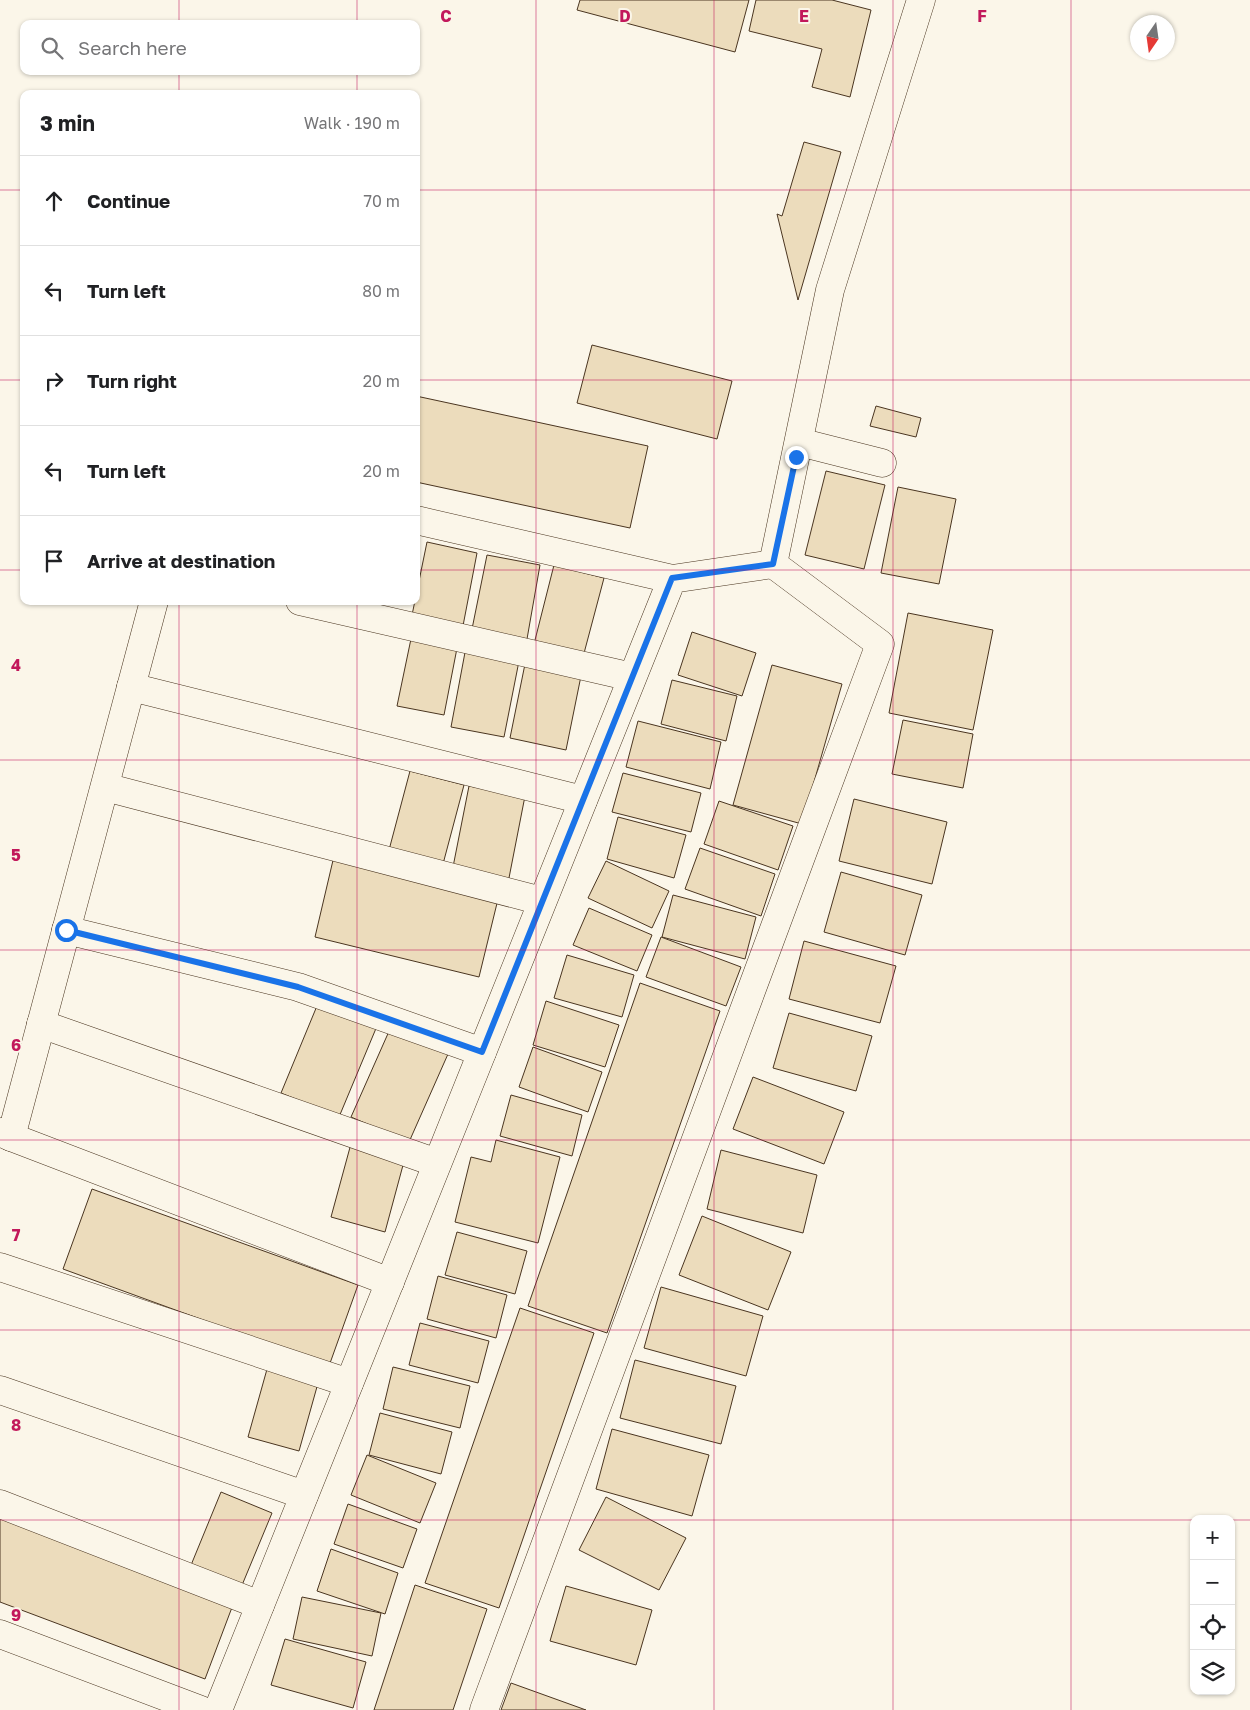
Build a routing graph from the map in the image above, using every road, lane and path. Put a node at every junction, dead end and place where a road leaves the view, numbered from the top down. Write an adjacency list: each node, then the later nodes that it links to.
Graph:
1 (915, 2): 2 (street)
2 (799, 442): 3 (street); 5 (street)
3 (882, 463)
4 (420, 521): 6 (street)
5 (773, 564): 6 (street); 29 (street)
6 (672, 578): 9 (street)
7 (153, 605): 10 (street)
8 (318, 605): 9 (street)
9 (632, 676): 12 (street)
10 (131, 687): 11 (street); 12 (street)
11 (105, 787): 13 (street); 14 (street)
12 (583, 800): 13 (street)
13 (542, 901): 16 (street)
14 (66, 930): 15 (street); 16 (street)
15 (41, 1024): 17 (street); 18 (street)
16 (482, 1052): 18 (street)
17 (6, 1135): 20 (street)
18 (438, 1163): 20 (street)
19 (0, 1268): 21 (street)
20 (390, 1282): 21 (street)
21 (349, 1383): 23 (street)
22 (0, 1390): 23 (street)
23 (304, 1495): 25 (street)
24 (0, 1504): 25 (street)
25 (260, 1605): 28 (street)
26 (0, 1634): 27 (street)
27 (201, 1710)
28 (218, 1710)
29 (484, 1710)

